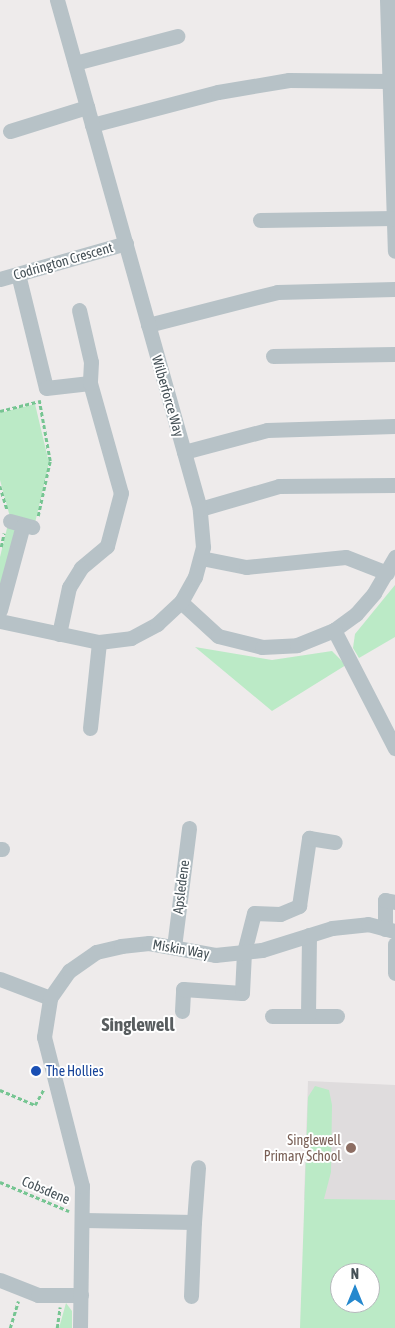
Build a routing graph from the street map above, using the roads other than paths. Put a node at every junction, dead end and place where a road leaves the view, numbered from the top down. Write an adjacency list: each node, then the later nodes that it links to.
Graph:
1 (57, 0): 4 (street, Wilberforce Way)
2 (387, 0): 5 (street)
3 (177, 36): 4 (street)
4 (75, 63): 6 (street, Wilberforce Way)
5 (389, 81): 7 (street); 9 (street)
6 (88, 107): 7 (street, Wilberforce Way); 8 (street)
7 (92, 125): 11 (street, Wilberforce Way)
8 (10, 131)
9 (394, 218): 10 (street); 12 (street)
10 (260, 220)
11 (126, 243): 13 (street, Codrington Crescent); 17 (street, Wilberforce Way)
12 (395, 251)
13 (18, 274): 14 (street, Codrington Crescent); 20 (street)
14 (0, 278)
15 (395, 288): 17 (street)
16 (79, 310): 20 (street)
17 (148, 325): 22 (street, Wilberforce Way)
18 (395, 354): 19 (street)
19 (272, 356)
20 (90, 383): 33 (street)
21 (395, 426): 22 (street)
22 (184, 452): 24 (street, Wilberforce Way)
23 (395, 485): 24 (street)
24 (200, 510): 27 (street, Wilberforce Way)
25 (19, 523): 30 (street)
26 (395, 557): 28 (street)
27 (201, 558): 28 (street); 29 (street, Wilberforce Way)
28 (387, 573): 32 (street)
29 (181, 602): 32 (street); 34 (street, Wilberforce Way)
30 (0, 610)
31 (0, 621): 33 (street, Wilberforce Way)
32 (334, 630): 36 (street)
33 (59, 634): 34 (street, Wilberforce Way)
34 (99, 642): 35 (street)
35 (90, 728)
36 (395, 748)
37 (189, 828): 43 (street, Apsledene)
38 (336, 842): 44 (street)
39 (395, 902): 40 (street)
40 (390, 930): 41 (street, Miskin Way)
41 (309, 934): 44 (street, Miskin Way); 50 (street)
42 (395, 944): 45 (street)
43 (174, 947): 44 (street, Miskin Way); 47 (street, Miskin Way)
44 (244, 952): 48 (street)
45 (395, 973)
46 (0, 979): 47 (street)
47 (50, 998): 53 (street, Miskin Way)
48 (182, 1011)
49 (272, 1016): 50 (street)
50 (308, 1016): 51 (street)
51 (337, 1016)
52 (198, 1166): 54 (street)
53 (85, 1219): 54 (street); 56 (street, Miskin Way)
54 (194, 1222): 57 (street)
55 (0, 1280): 56 (street)
56 (81, 1295): 58 (street, Miskin Way)
57 (191, 1296)
58 (80, 1328)

